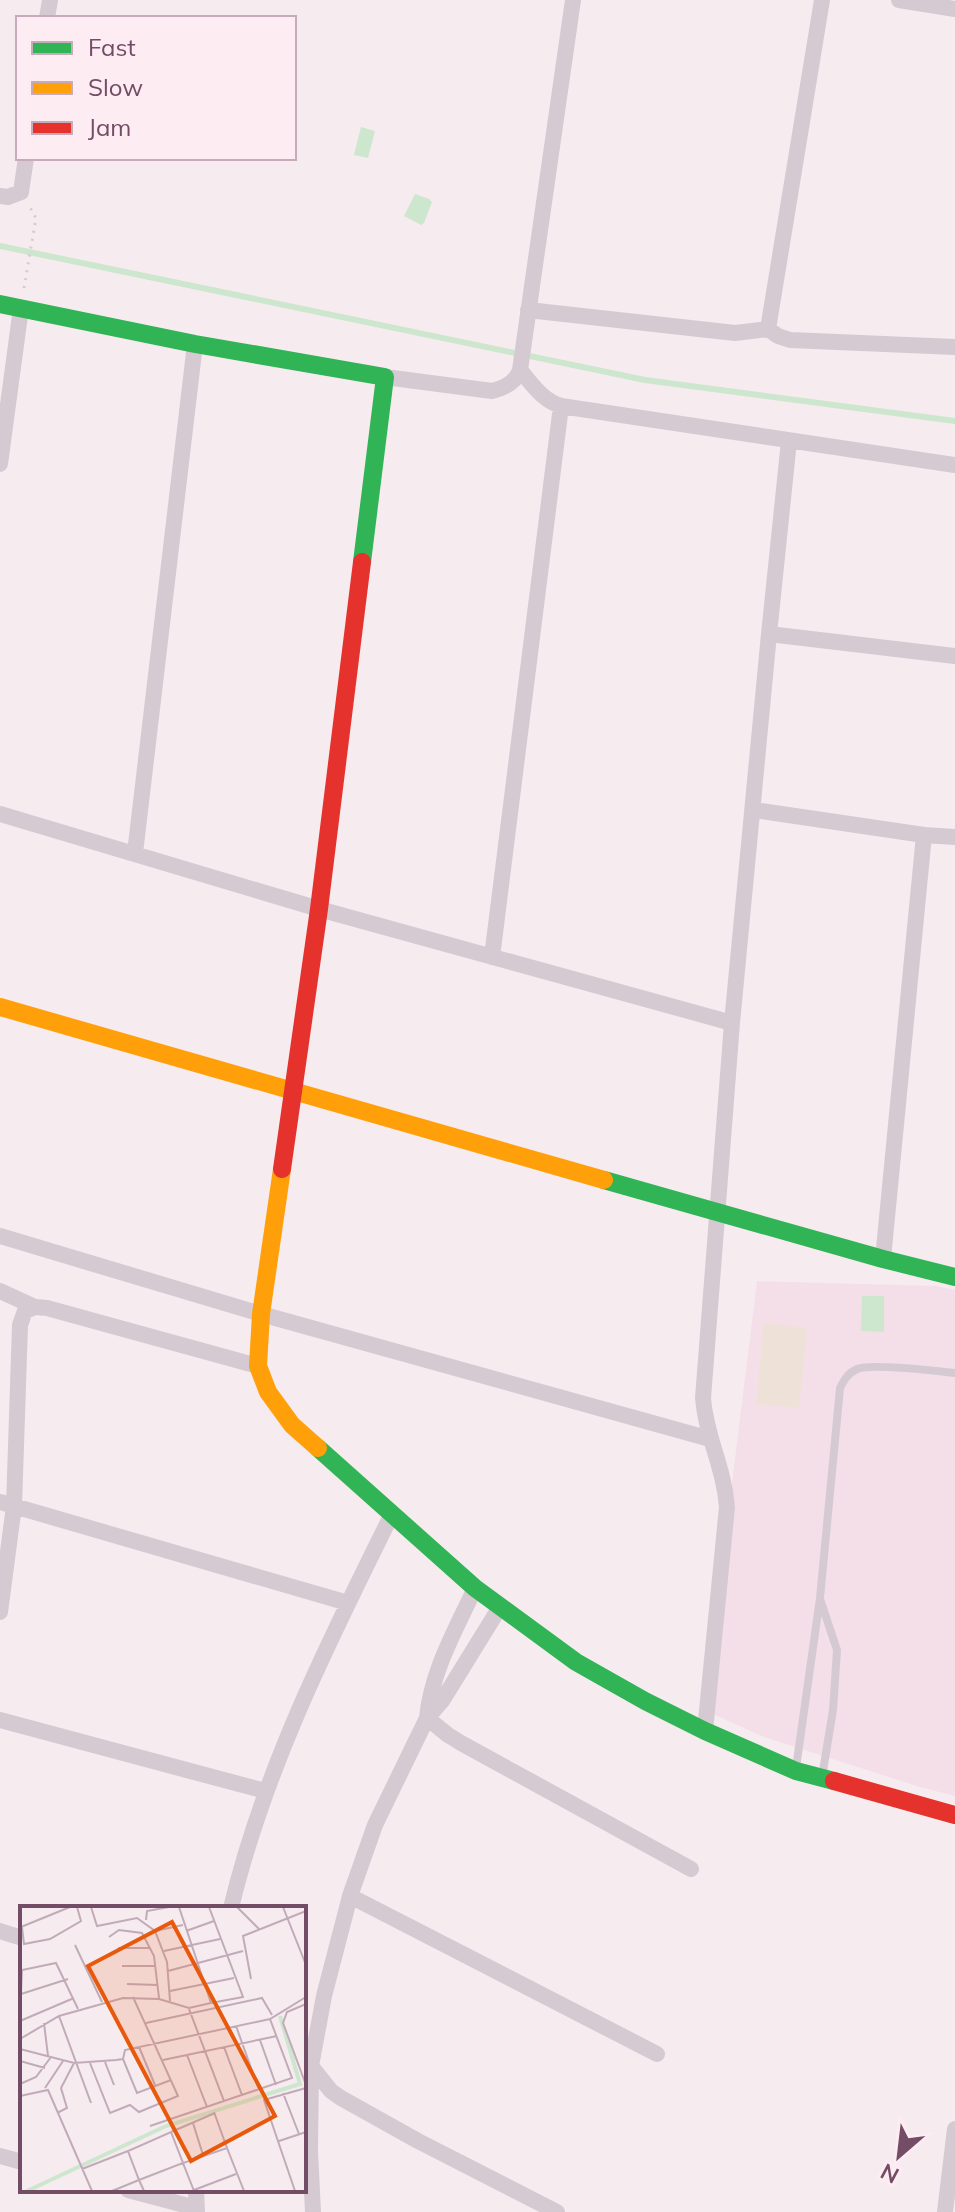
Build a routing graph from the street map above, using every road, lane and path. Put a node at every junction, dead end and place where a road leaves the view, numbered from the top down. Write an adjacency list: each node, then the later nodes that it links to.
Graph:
1 (573, 0): 10 (street)
2 (822, 0): 11 (street)
3 (899, 0): 4 (street)
4 (955, 9)
5 (26, 160): 6 (street)
6 (21, 192): 7 (street); 9 (path)
7 (0, 196)
8 (0, 304): 9 (street)
9 (21, 308): 12 (street); 18 (street)
10 (528, 310): 11 (street); 14 (street)
11 (768, 329): 13 (street)
12 (195, 344): 15 (street); 26 (street)
13 (955, 347)
14 (521, 364): 15 (street); 16 (street)
15 (385, 377): 27 (street)
16 (561, 406): 17 (street); 28 (street)
17 (789, 441): 19 (street); 20 (street)
18 (0, 464)
19 (955, 465)
20 (769, 634): 21 (street); 22 (street)
21 (955, 656)
22 (754, 810): 24 (street); 30 (street)
23 (0, 814): 26 (street)
24 (924, 835): 25 (street); 34 (street)
25 (955, 837)
26 (135, 853): 27 (street)
27 (319, 909): 28 (street); 31 (street)
28 (492, 957): 30 (street)
29 (0, 1007): 31 (street)
30 (732, 1023): 32 (street)
31 (292, 1089): 32 (street); 38 (street)
32 (718, 1213): 34 (street); 41 (street)
33 (0, 1236): 38 (street)
34 (883, 1259): 35 (street)
35 (955, 1277)
36 (0, 1291): 37 (street)
37 (35, 1307): 39 (street); 42 (street)
38 (261, 1314): 39 (street); 41 (street)
39 (258, 1366): 43 (street)
40 (955, 1373): 45 (lane)
41 (710, 1439): 51 (street)
42 (7, 1504): 46 (street); 48 (street)
43 (392, 1514): 44 (street); 46 (street)
44 (475, 1588): 47 (street); 49 (street)
45 (820, 1598): 52 (lane); 53 (lane)
46 (348, 1603): 54 (street)
47 (500, 1607): 49 (street); 51 (street)
48 (0, 1612)
49 (427, 1718): 56 (street); 57 (street)
50 (0, 1720): 54 (street)
51 (705, 1731): 52 (street)
52 (796, 1771): 53 (street)
53 (822, 1778): 55 (street)
54 (265, 1791): 58 (street)
55 (955, 1815)
56 (691, 1869)
57 (350, 1896): 61 (street); 62 (street)
58 (232, 1906)
59 (0, 1931): 60 (street)
60 (20, 1937)
61 (657, 2054)
62 (311, 2066): 68 (street); 69 (street)
63 (955, 2129): 70 (street)
64 (0, 2156): 65 (street)
65 (20, 2161)
66 (135, 2192): 67 (street)
67 (196, 2210)
68 (313, 2212)
69 (557, 2212)
70 (945, 2212)

